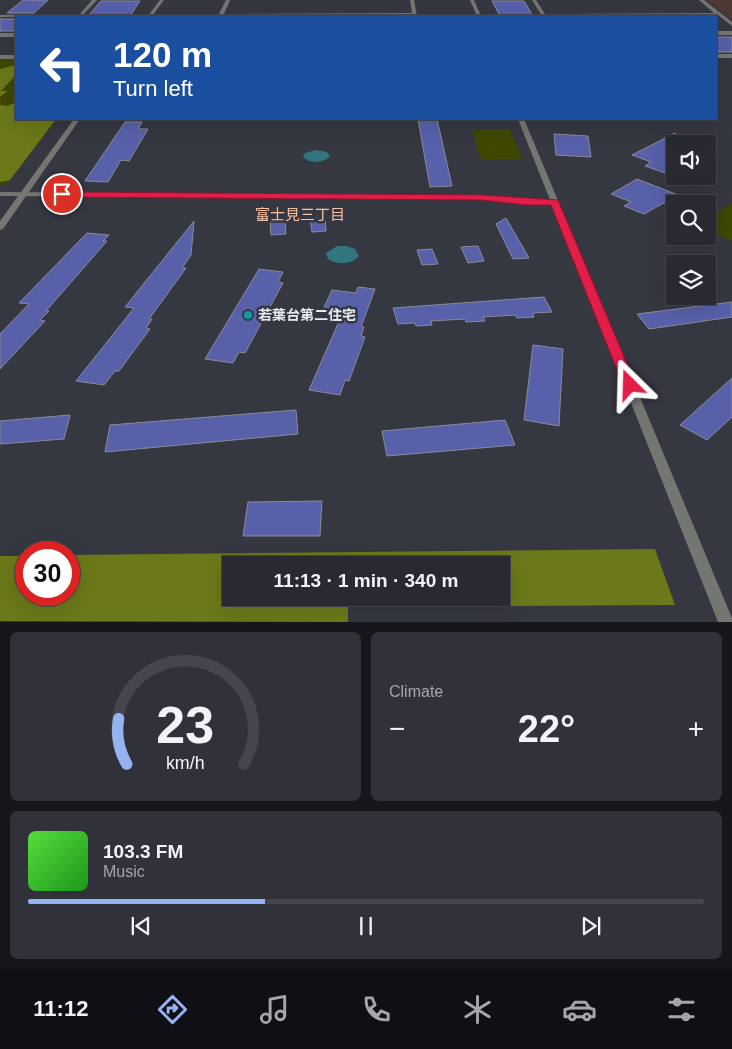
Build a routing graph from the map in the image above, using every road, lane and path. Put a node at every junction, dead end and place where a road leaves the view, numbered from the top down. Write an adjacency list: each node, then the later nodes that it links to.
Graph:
1 (95, 0): 9 (street)
2 (162, 0): 10 (street)
3 (228, 0): 11 (street)
4 (412, 0): 12 (street)
5 (472, 0): 13 (street)
6 (534, 0): 14 (street)
7 (701, 0): 8 (street)
8 (719, 14): 15 (street); 18 (street)
9 (82, 15)
10 (151, 15)
11 (221, 15)
12 (414, 15)
13 (479, 15)
14 (543, 15)
15 (632, 15)
16 (0, 16): 17 (street)
17 (15, 16)
18 (732, 24)
19 (732, 33): 20 (street)
20 (717, 34)
21 (0, 35): 22 (street)
22 (15, 35)
23 (717, 56): 24 (street)
24 (732, 56)
25 (0, 57): 26 (street)
26 (15, 57)
27 (76, 120): 30 (street)
28 (521, 120): 31 (street)
29 (0, 194): 30 (street)
30 (24, 194): 31 (street); 32 (street)
31 (555, 202): 33 (street)
32 (0, 227)
33 (726, 622)

